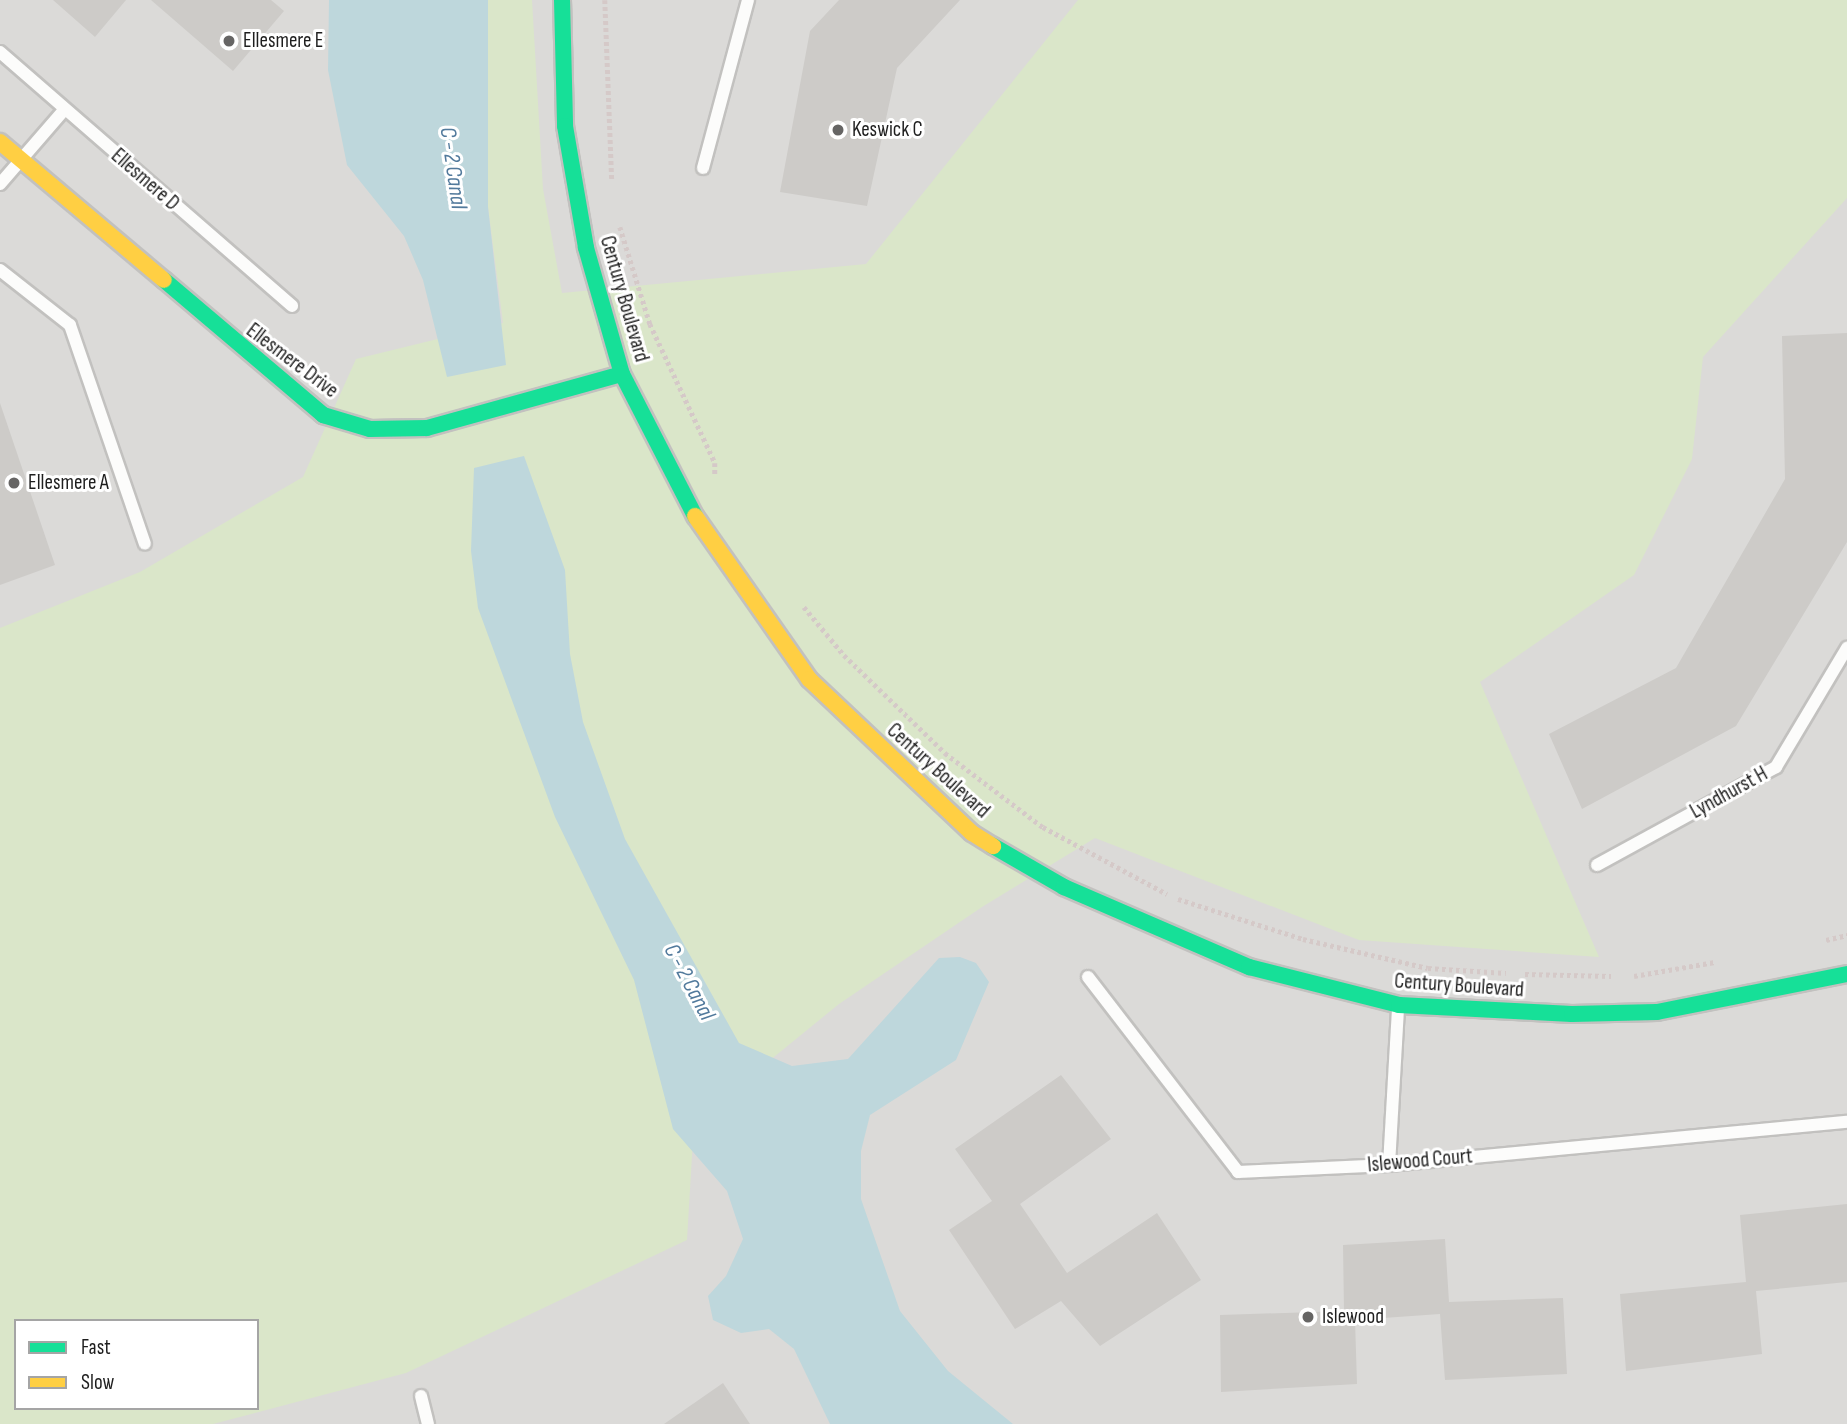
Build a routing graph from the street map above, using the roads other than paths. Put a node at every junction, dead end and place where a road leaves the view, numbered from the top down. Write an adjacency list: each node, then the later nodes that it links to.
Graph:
1 (562, 0): 11 (street, Century Boulevard)
2 (748, 0): 7 (lane)
3 (0, 52): 4 (lane, Ellesmere D)
4 (64, 110): 6 (lane); 10 (lane, Ellesmere D)
5 (0, 142): 6 (street, Ellesmere Drive)
6 (21, 160): 8 (lane); 11 (street, Ellesmere Drive)
7 (703, 168)
8 (0, 184)
9 (0, 270): 12 (lane)
10 (292, 306)
11 (622, 374): 17 (street, Century Boulevard)
12 (145, 544)
13 (1847, 648): 14 (lane, Lyndhurst H)
14 (1597, 865)
15 (1847, 974): 17 (street, Century Boulevard)
16 (1088, 977): 19 (lane, Islewood Court)
17 (1399, 1004): 19 (lane)
18 (1847, 1122): 19 (lane, Islewood Court)
19 (1389, 1165)
20 (421, 1396): 21 (lane)
21 (428, 1424)

